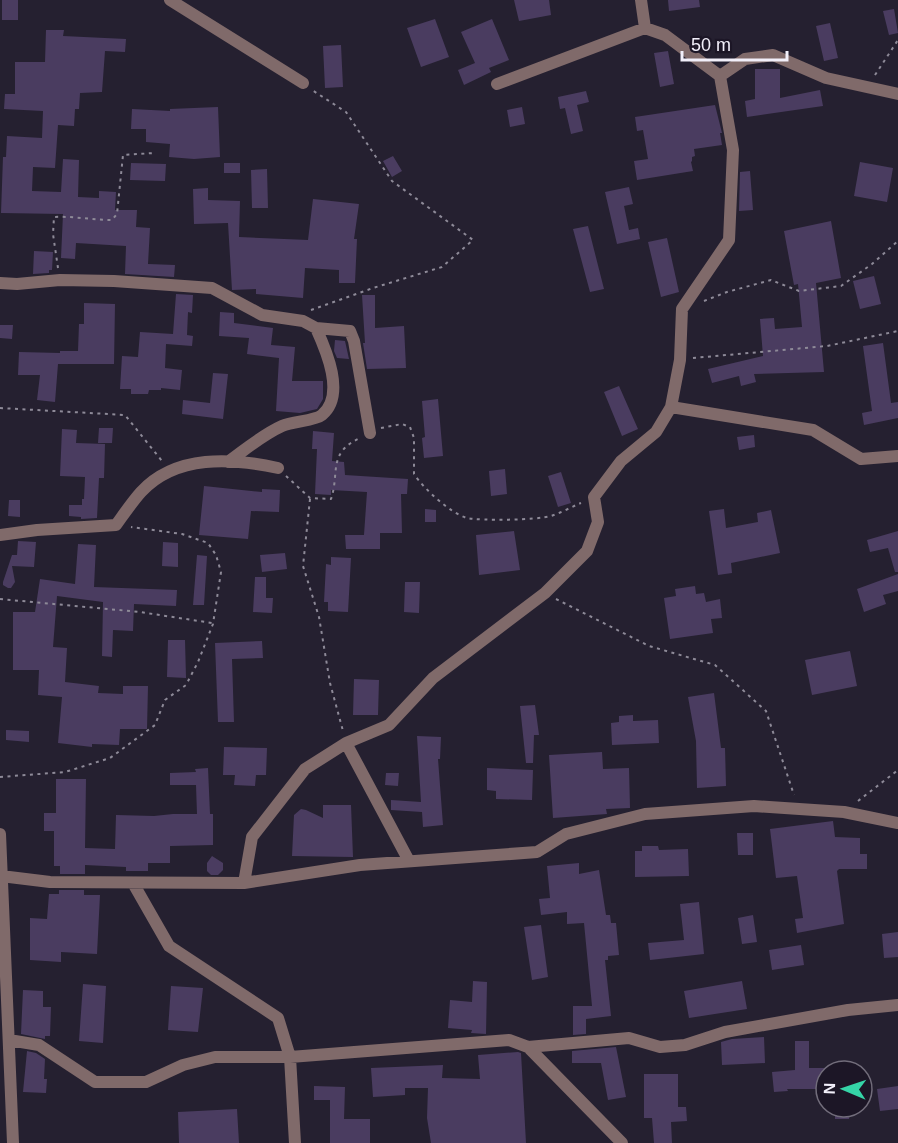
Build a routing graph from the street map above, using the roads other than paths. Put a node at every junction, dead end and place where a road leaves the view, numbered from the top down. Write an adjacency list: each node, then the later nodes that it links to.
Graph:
1 (170, 0): 5 (street)
2 (641, 0): 3 (street)
3 (645, 28): 4 (street); 6 (street)
4 (720, 76): 7 (street); 10 (street)
5 (303, 83)
6 (497, 84)
7 (898, 94)
8 (0, 283): 9 (street)
9 (316, 328): 11 (street); 13 (street)
10 (671, 407): 12 (street); 16 (street)
11 (370, 433)
12 (898, 456)
13 (228, 462): 14 (street); 15 (street)
14 (278, 468)
15 (0, 535)
16 (346, 743): 19 (street); 22 (street)
17 (898, 823): 19 (street)
18 (0, 834): 20 (street)
19 (409, 861): 22 (street)
20 (1, 876): 21 (street); 23 (street)
21 (133, 883): 22 (street); 27 (street)
22 (244, 883)
23 (3, 965): 25 (street)
24 (898, 1005): 26 (street)
25 (9, 1040): 27 (street); 28 (street)
26 (528, 1047): 27 (street); 30 (street)
27 (290, 1057): 29 (street)
28 (12, 1143)
29 (295, 1143)
30 (621, 1143)

